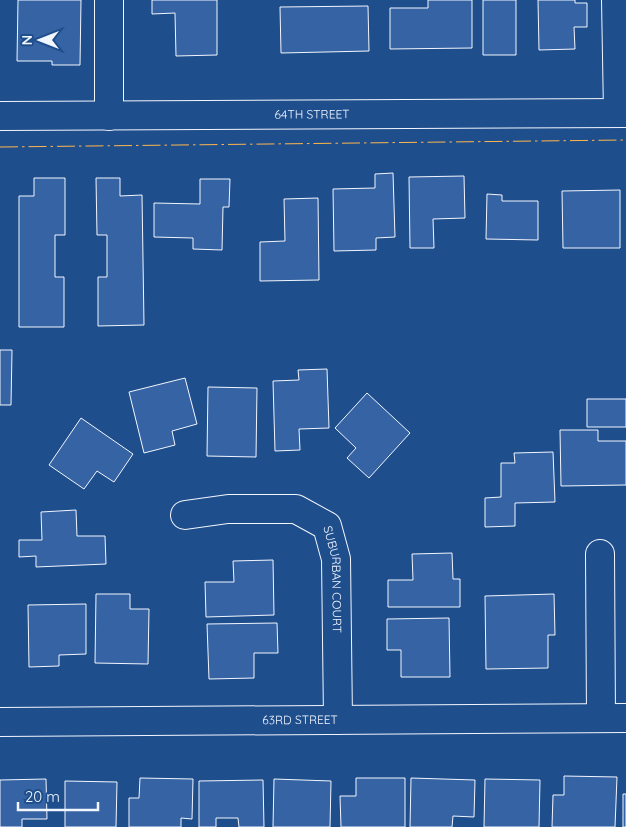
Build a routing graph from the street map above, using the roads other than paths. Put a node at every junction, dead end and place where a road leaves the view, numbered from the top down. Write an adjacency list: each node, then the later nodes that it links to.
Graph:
1 (110, 0): 5 (street)
2 (616, 0): 3 (street)
3 (622, 113): 5 (street, 64TH STREET)
4 (0, 116): 5 (street, 64TH STREET)
5 (109, 116)
6 (186, 515): 9 (street, SUBURBAN COURT)
7 (600, 554): 8 (street, 63RD STREET)
8 (613, 718): 9 (street, 63RD STREET)
9 (338, 720): 10 (street, 63RD STREET)
10 (0, 722)

